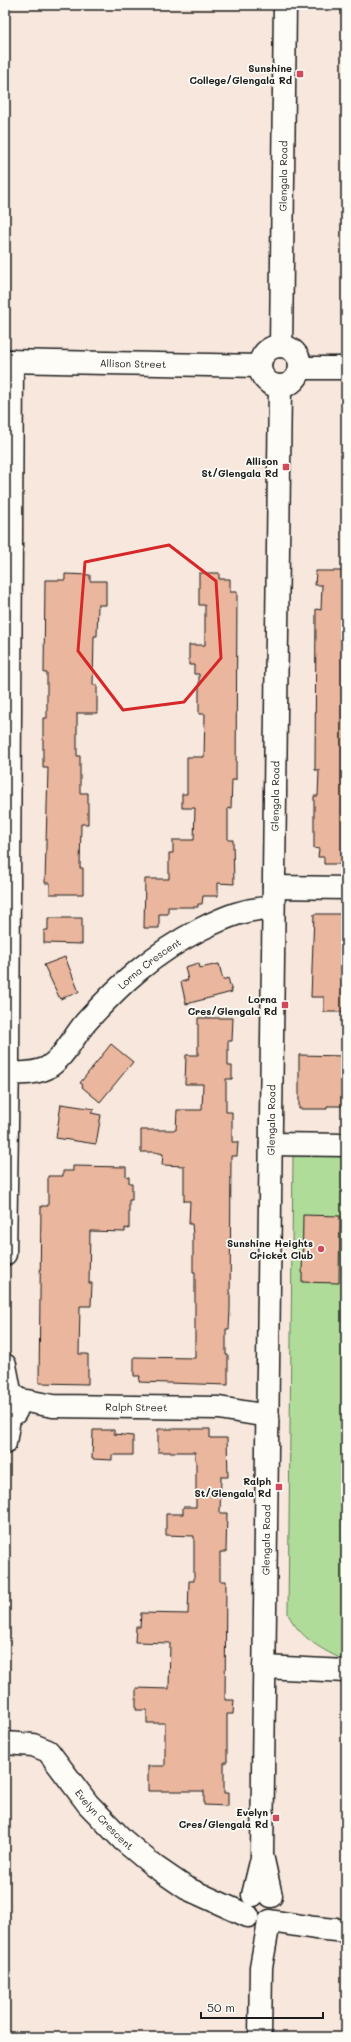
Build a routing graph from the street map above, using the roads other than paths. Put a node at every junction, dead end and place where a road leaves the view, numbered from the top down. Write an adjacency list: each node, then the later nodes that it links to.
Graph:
1 (284, 5): 2 (street, Glengala Road)
2 (281, 346): 4 (street); 5 (street)
3 (8, 361): 4 (street, Allison Street); 8 (street)
4 (260, 366): 7 (street)
5 (300, 368): 6 (street); 7 (street)
6 (346, 368)
7 (280, 386): 10 (street, Glengala Road)
8 (7, 884): 11 (street)
9 (346, 888): 10 (street, Lorna Crescent)
10 (274, 898): 11 (street, Lorna Crescent); 12 (street, Glengala Road)
11 (8, 1067): 14 (street)
12 (271, 1144): 13 (street); 17 (street, Glengala Road)
13 (346, 1145)
14 (5, 1254)
15 (5, 1365): 16 (street)
16 (10, 1405): 17 (street, Ralph Street); 18 (street)
17 (268, 1407): 19 (street, Glengala Road)
18 (5, 1443)
19 (264, 1667): 20 (street); 22 (street, Glengala Road)
20 (346, 1671)
21 (5, 1743): 22 (street, Evelyn Crescent)
22 (261, 1909): 23 (street); 24 (street, Glengala Road)
23 (346, 1931)
24 (260, 2037)

